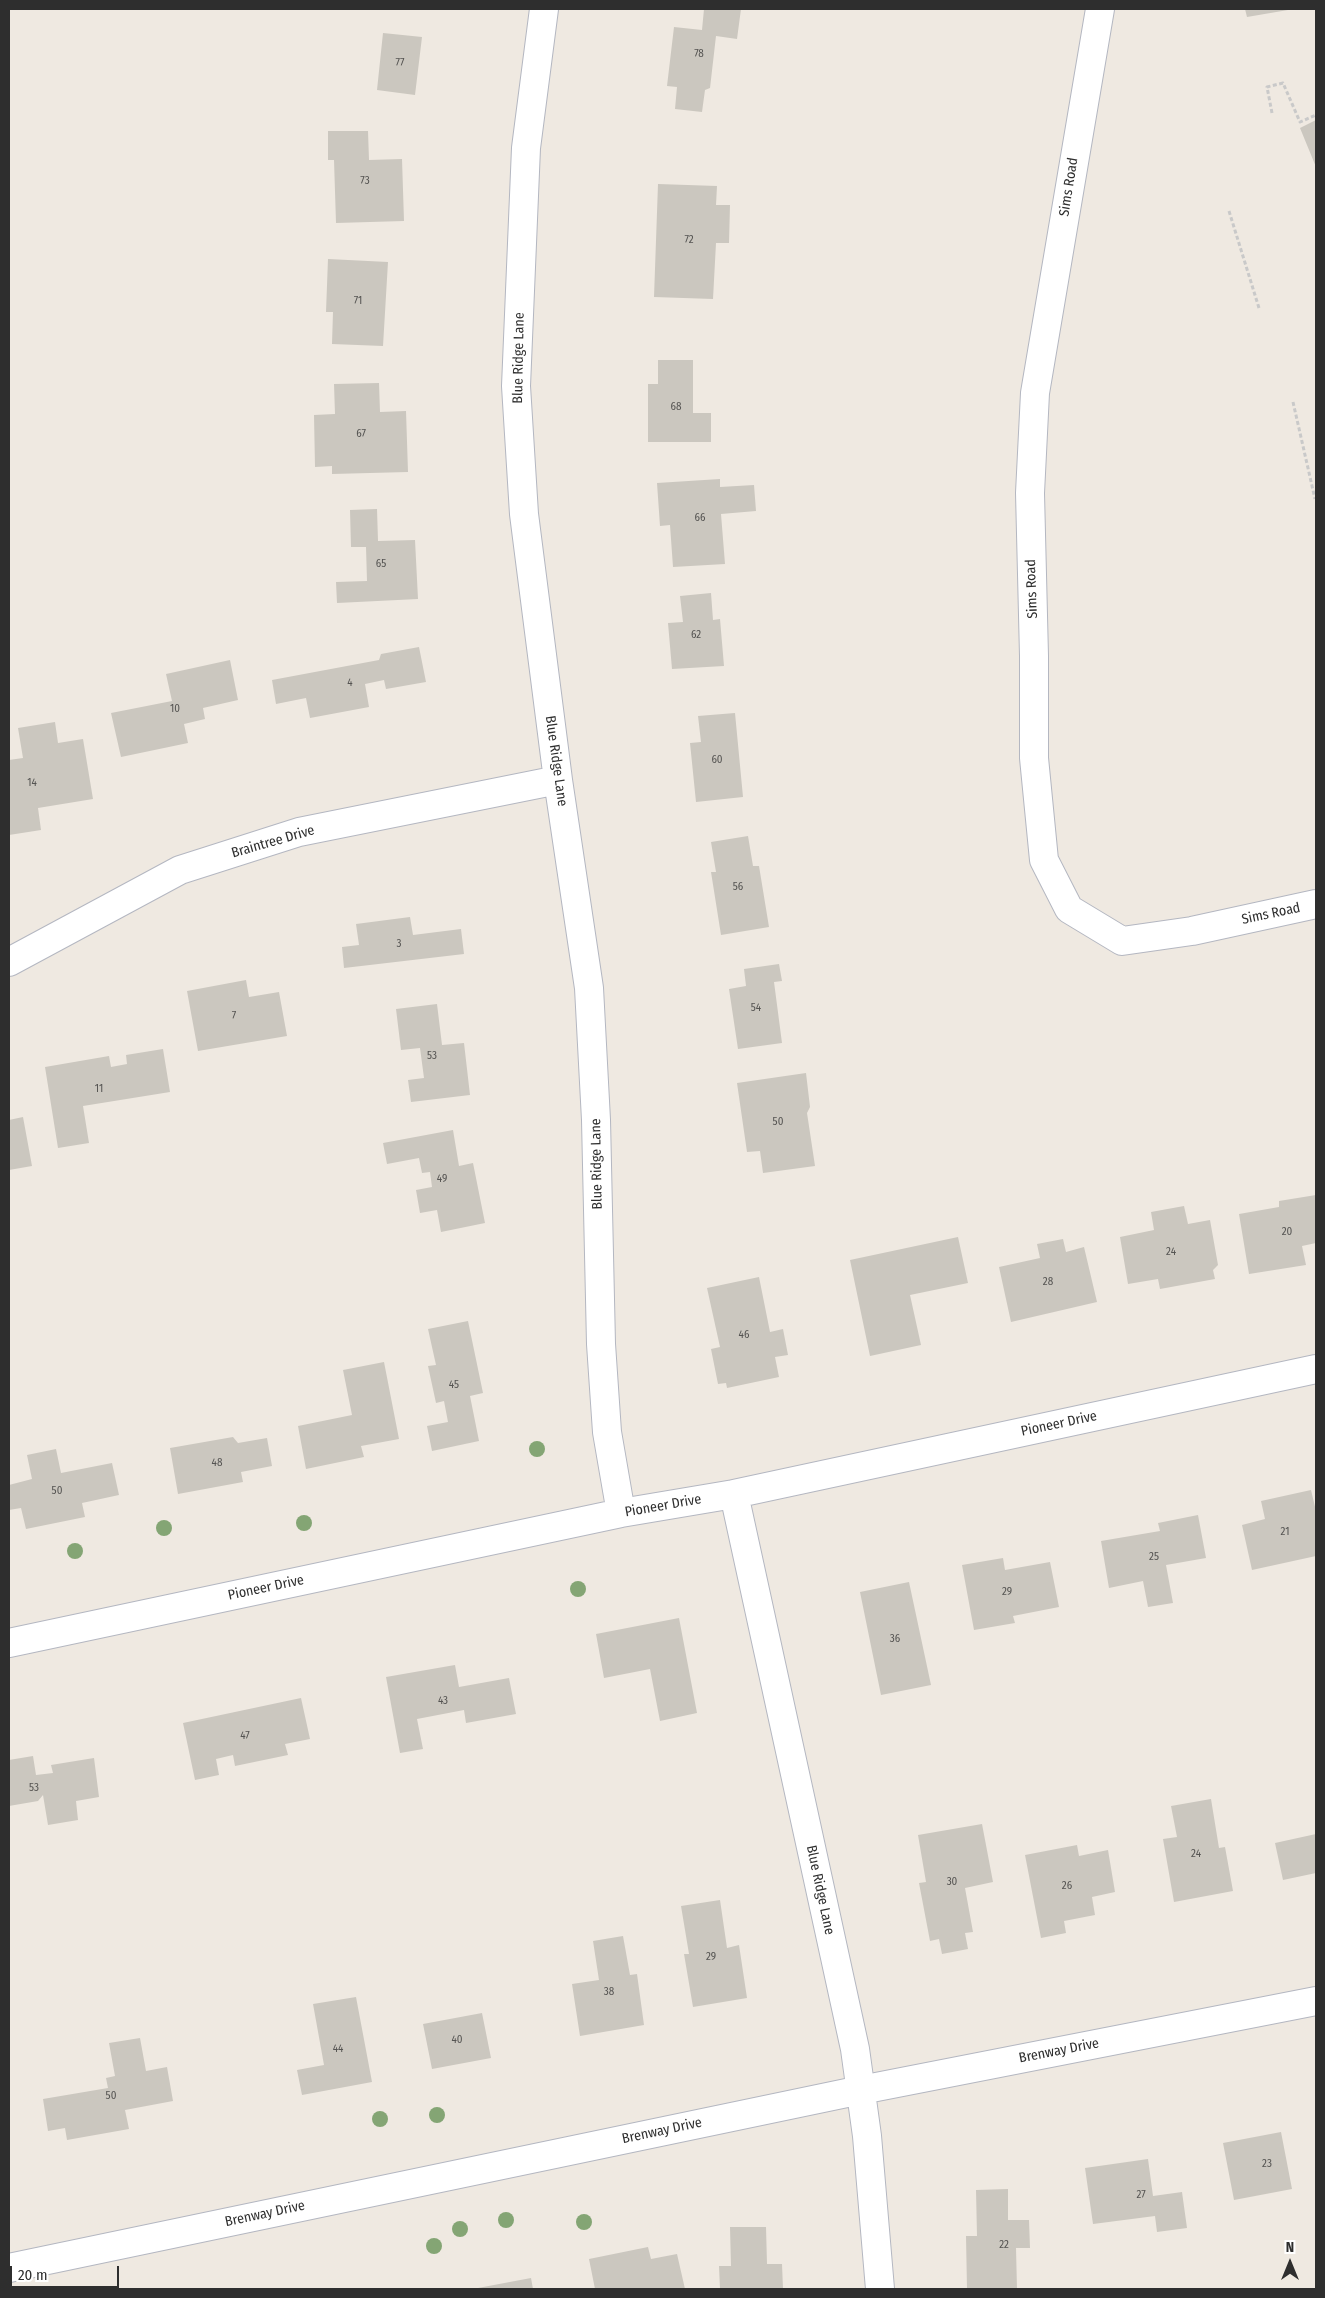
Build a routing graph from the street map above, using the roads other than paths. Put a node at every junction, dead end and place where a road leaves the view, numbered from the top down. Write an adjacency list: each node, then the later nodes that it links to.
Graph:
1 (544, 9): 3 (street, Blue Ridge Lane)
2 (1100, 9): 4 (street, Sims Road)
3 (558, 780): 5 (street, Braintree Drive); 8 (street, Blue Ridge Lane)
4 (1316, 904)
5 (9, 962)
6 (1316, 1369): 7 (street, Pioneer Drive)
7 (734, 1494): 8 (street, Pioneer Drive); 11 (street, Blue Ridge Lane)
8 (622, 1513): 9 (street, Pioneer Drive)
9 (9, 1643)
10 (1316, 2001): 11 (street, Brenway Drive)
11 (861, 2090): 12 (street, Brenway Drive); 13 (street, Blue Ridge Lane)
12 (9, 2268)
13 (880, 2289)

